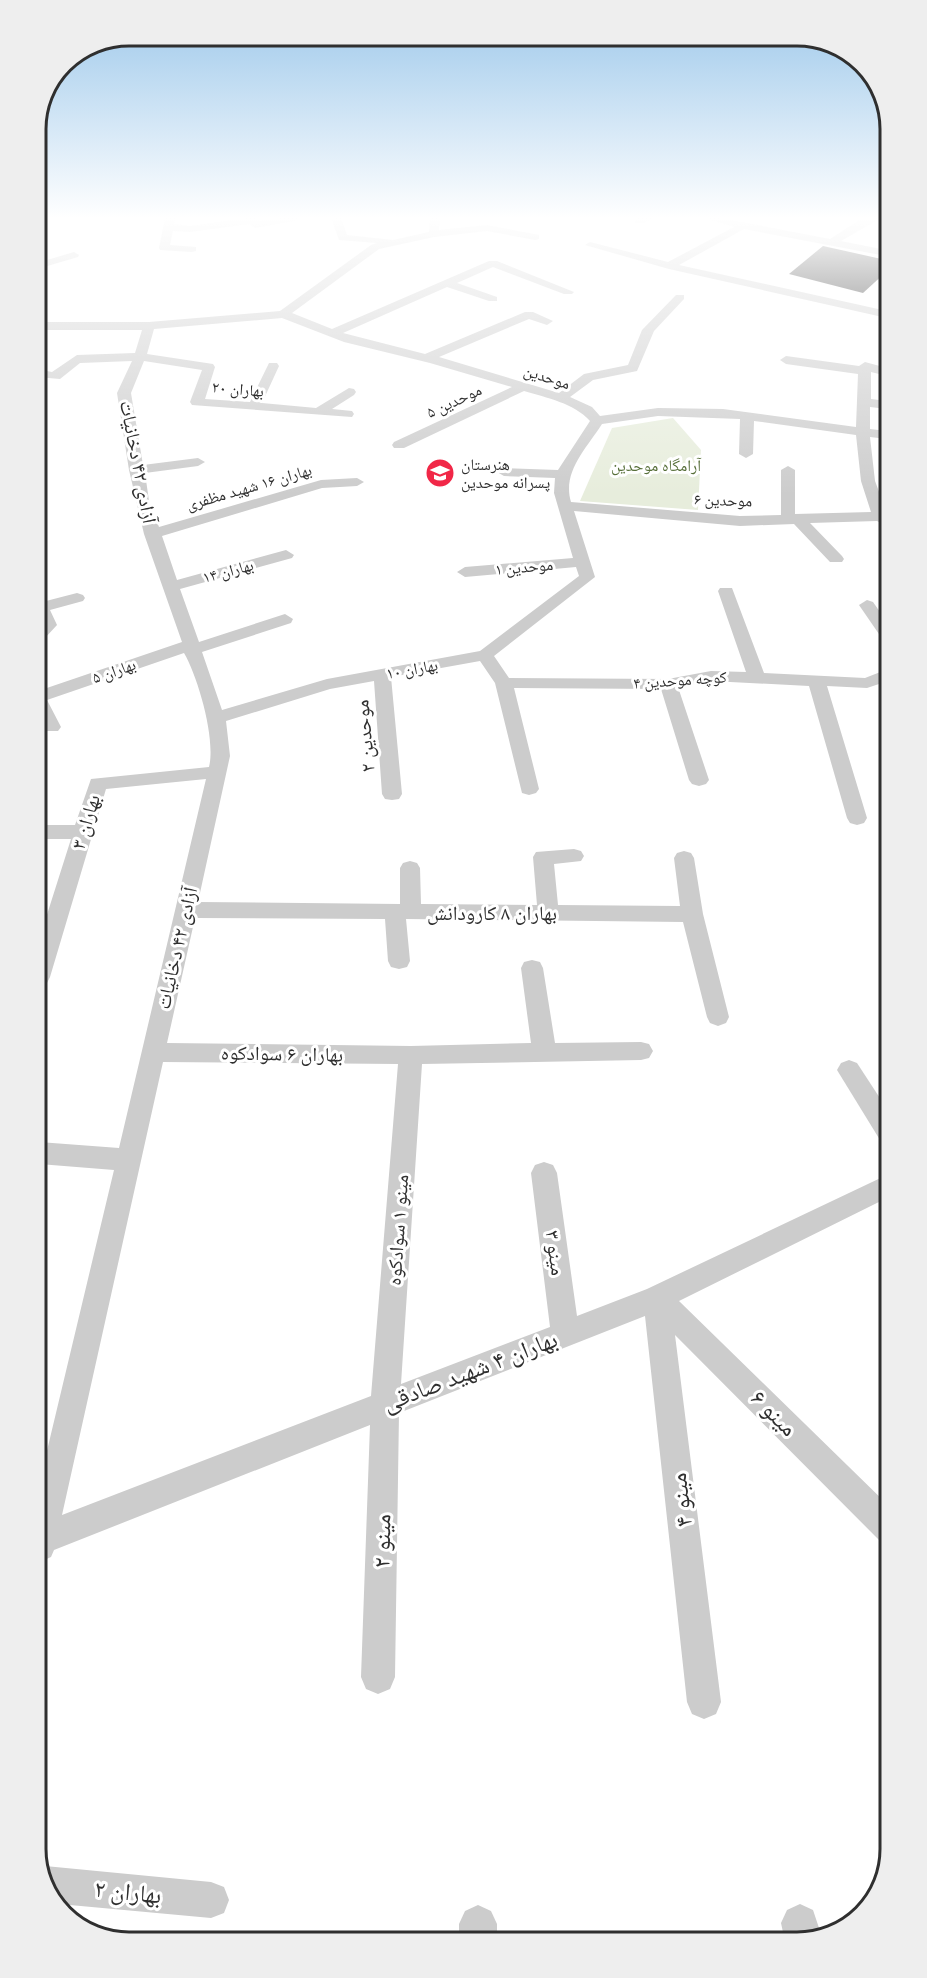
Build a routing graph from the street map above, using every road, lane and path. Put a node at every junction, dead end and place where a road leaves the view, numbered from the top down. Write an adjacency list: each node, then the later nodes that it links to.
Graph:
1 (288, 310): 5 (street)
2 (385, 310): 10 (street)
3 (667, 310): 20 (street)
4 (865, 310): 6 (street)
5 (283, 314): 9 (street); 10 (street, موحدین)
6 (880, 314)
7 (547, 321): 12 (street)
8 (47, 326): 9 (street)
9 (149, 326): 11 (street, آزادی ۴۲ دخانیات)
10 (332, 333): 12 (street, موحدین)
11 (140, 357): 17 (street); 23 (street, بهاران ۲۰); 33 (street, آزادی ۴۲ دخانیات)
12 (427, 358): 18 (street, موحدین)
13 (786, 360): 16 (street)
14 (273, 366): 23 (street)
15 (880, 370): 16 (street)
16 (865, 371): 21 (street)
17 (47, 375)
18 (523, 387): 20 (street, موحدین); 30 (street, موحدین ۵)
19 (349, 392): 24 (street)
20 (561, 398): 27 (street, موحدین)
21 (864, 402): 22 (street); 28 (street)
22 (880, 404)
23 (254, 406): 24 (street, بهاران ۲۰)
24 (318, 412): 26 (street, بهاران ۲۰)
25 (747, 416): 27 (street); 28 (street); 31 (street)
26 (338, 417)
27 (597, 421): 36 (street)
28 (863, 432): 29 (street); 39 (street)
29 (880, 434)
30 (399, 445)
31 (746, 454)
32 (198, 462): 33 (street)
33 (136, 470): 42 (street, آزادی ۴۲ دخانیات)
34 (788, 470): 40 (street)
35 (504, 472): 36 (street)
36 (562, 474): 38 (street)
37 (357, 482): 42 (street, بهاران ۱۶ شهید مظفری)
38 (565, 506): 40 (street, موحدین ۶); 45 (street)
39 (880, 511)
40 (793, 518): 41 (street, موحدین ۶); 44 (street)
41 (880, 519)
42 (152, 534): 47 (street, آزادی ۴۲ دخانیات)
43 (286, 555): 47 (street, بهاران ۱۴)
44 (836, 559)
45 (585, 570): 46 (street, موحدین ۱); 55 (street, بهاران ۱۰)
46 (465, 572)
47 (170, 587): 54 (street, آزادی ۴۲ دخانیات)
48 (726, 591): 58 (street)
49 (77, 598): 50 (street)
50 (47, 602)
51 (867, 605): 53 (street)
52 (285, 619): 54 (street, بهاران ۵)
53 (880, 623)
54 (190, 648): 62 (street, بهاران ۵); 64 (street, آزادی ۴۲ دخانیات)
55 (485, 655): 56 (street, بهاران ۱۰); 60 (street)
56 (382, 674): 64 (street, بهاران ۱۰); 69 (street, موحدین ۲)
57 (880, 677): 59 (street, کوچه موحدین ۴)
58 (757, 678): 59 (street, کوچه موحدین ۴); 61 (street, کوچه موحدین ۴)
59 (816, 680): 70 (street)
60 (504, 683): 61 (street, کوچه موحدین ۴); 68 (street)
61 (668, 684): 67 (street)
62 (47, 695)
63 (47, 716): 65 (street)
64 (216, 718): 66 (street, آزادی ۴۲ دخانیات)
65 (52, 727)
66 (217, 772): 72 (street, بهاران ۳); 76 (street, آزادی ۴۲ دخانیات)
67 (699, 780)
68 (529, 789)
69 (392, 794)
70 (857, 818)
71 (47, 832): 72 (street)
72 (82, 832): 80 (street, بهاران ۳)
73 (574, 856): 78 (street)
74 (684, 858): 79 (street)
75 (410, 868): 77 (street)
76 (185, 910): 77 (street, بهاران ۸ کارودانش); 86 (street, آزادی ۴۲ دخانیات)
77 (403, 912): 78 (street, بهاران ۸ کارودانش); 81 (street)
78 (548, 913): 79 (street, بهاران ۸ کارودانش)
79 (692, 914): 83 (street)
80 (47, 952)
81 (399, 961)
82 (532, 969): 84 (street)
83 (718, 1017)
84 (544, 1051): 85 (street, بهاران ۶ سوادکوه); 87 (street, بهاران ۶ سوادکوه)
85 (641, 1051)
86 (153, 1052): 87 (street, بهاران ۶ سوادکوه); 91 (street, آزادی ۴۲ دخانیات)
87 (411, 1056): 96 (street, مینو ۱ سوادکوه)
88 (849, 1070): 89 (street)
89 (880, 1119)
90 (46, 1153): 91 (street)
91 (129, 1160): 97 (street, آزادی ۴۲ دخانیات)
92 (544, 1173): 95 (street, مینو ۳)
93 (880, 1195): 94 (street, بهاران ۴ شهید صادقی)
94 (657, 1298): 95 (street, بهاران ۴ شهید صادقی); 98 (street, مینو ۶); 101 (street, مینو ۴)
95 (565, 1334): 96 (street, بهاران ۴ شهید صادقی)
96 (385, 1405): 99 (street, بهاران ۴ شهید صادقی); 100 (street, مینو ۲)
97 (46, 1519)
98 (880, 1519)
99 (46, 1540)
100 (378, 1677)
101 (704, 1702)
102 (55, 1885): 103 (street, بهاران ۲)
103 (211, 1900)

